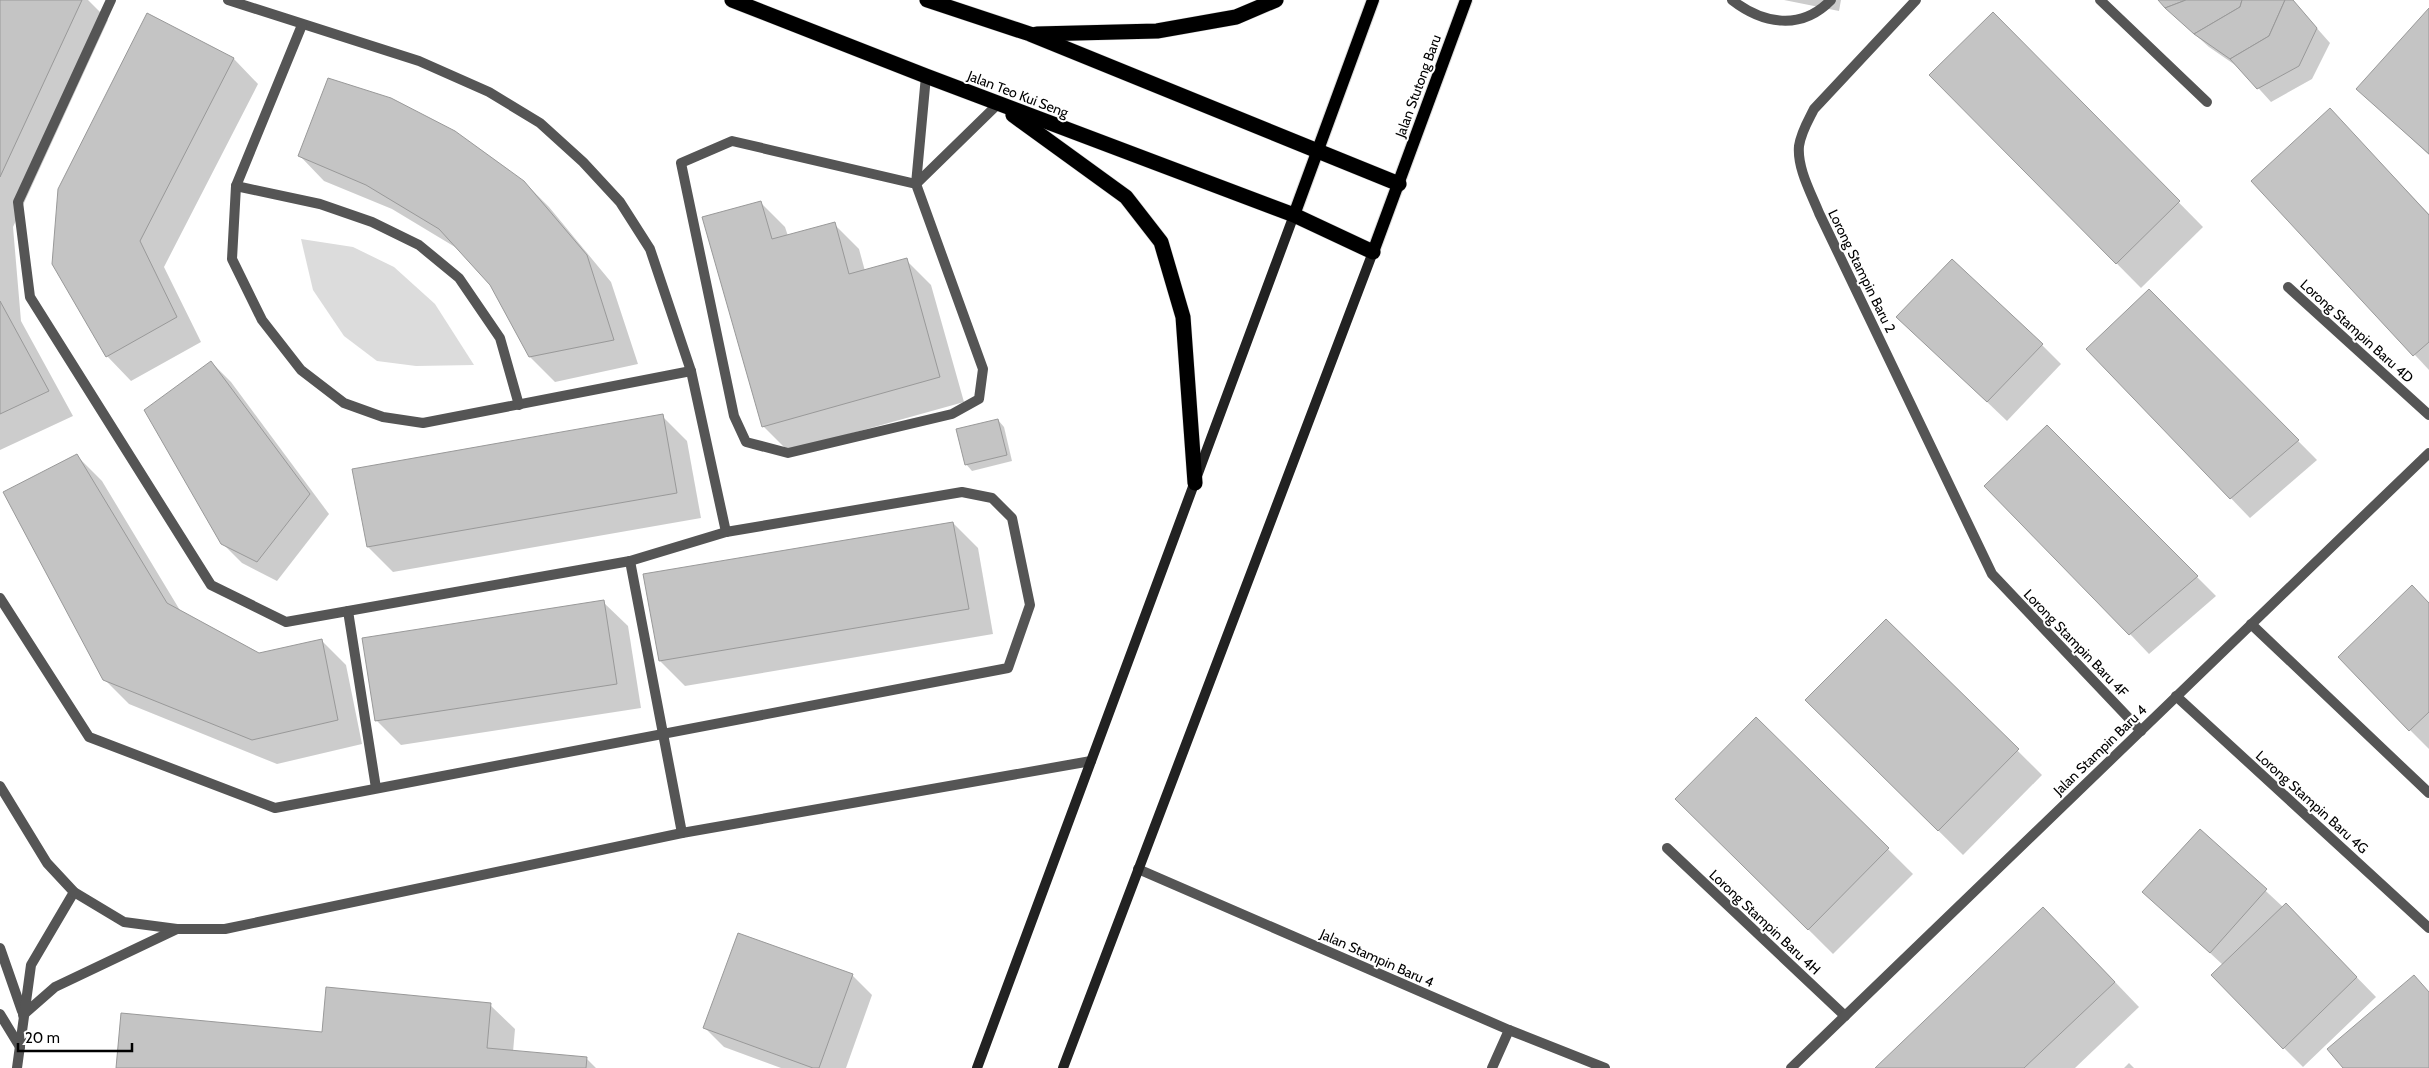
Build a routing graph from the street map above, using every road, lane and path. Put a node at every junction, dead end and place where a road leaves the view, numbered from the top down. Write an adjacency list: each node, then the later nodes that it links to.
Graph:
1 (111, 0): 33 (street)
2 (228, 0): 12 (street)
3 (732, 0): 14 (highway, Jalan Teo Kui Seng)
4 (927, 0): 13 (highway)
5 (1276, 0): 13 (highway)
6 (1373, 0): 17 (main road)
7 (1466, 0): 19 (main road, Jalan Stutong Baru)
8 (1732, 0): 9 (street)
9 (1831, 0)
10 (1916, 0): 31 (street, Lorong Stampin Baru 2)
11 (2100, 0): 15 (street)
12 (302, 26): 20 (street); 24 (street)
13 (1030, 34): 17 (highway)
14 (926, 76): 16 (highway, Jalan Teo Kui Seng); 18 (street)
15 (2207, 102)
16 (998, 104): 18 (street); 21 (highway, Jalan Teo Kui Seng); 28 (highway)
17 (1318, 151): 19 (highway); 21 (main road)
18 (916, 184): 18 (street)
19 (1399, 184): 22 (main road, Jalan Stutong Baru)
20 (236, 186): 25 (street); 25 (street)
21 (1294, 215): 22 (highway); 28 (main road)
22 (1373, 252): 44 (main road)
23 (2288, 287): 26 (street, Lorong Stampin Baru 4D)
24 (691, 371): 25 (street); 29 (street)
25 (519, 405)
26 (2429, 415)
27 (2429, 452): 34 (street, Jalan Stampin Baru 4)
28 (1195, 483): 38 (main road)
29 (726, 532): 30 (street); 37 (street)
30 (630, 561): 33 (street); 37 (street)
31 (1992, 574): 36 (street, Lorong Stampin Baru 4F)
32 (0, 598): 40 (street)
33 (348, 611): 40 (street)
34 (2251, 624): 35 (street, Jalan Stampin Baru 4); 41 (street)
35 (2176, 696): 36 (street, Jalan Stampin Baru 4); 46 (street, Lorong Stampin Baru 4G)
36 (2141, 731): 51 (street, Jalan Stampin Baru 4)
37 (664, 734): 40 (street); 42 (street)
38 (1091, 761): 42 (street); 55 (main road)
39 (0, 786): 45 (street)
40 (376, 788)
41 (2429, 793)
42 (682, 833): 47 (street)
43 (1667, 848): 51 (street, Lorong Stampin Baru 4H)
44 (1138, 869): 52 (street, Jalan Stampin Baru 4); 56 (main road)
45 (74, 892): 47 (street); 50 (street)
46 (2429, 928)
47 (177, 929): 50 (street)
48 (0, 948): 50 (street)
49 (0, 1014): 53 (street)
50 (24, 1014): 53 (street)
51 (1845, 1016): 59 (street, Jalan Stampin Baru 4)
52 (1509, 1030): 57 (street); 58 (street, Jalan Stampin Baru 4)
53 (20, 1047): 54 (street)
54 (17, 1068)
55 (977, 1068)
56 (1063, 1068)
57 (1492, 1068)
58 (1605, 1068)
59 (1791, 1068)

